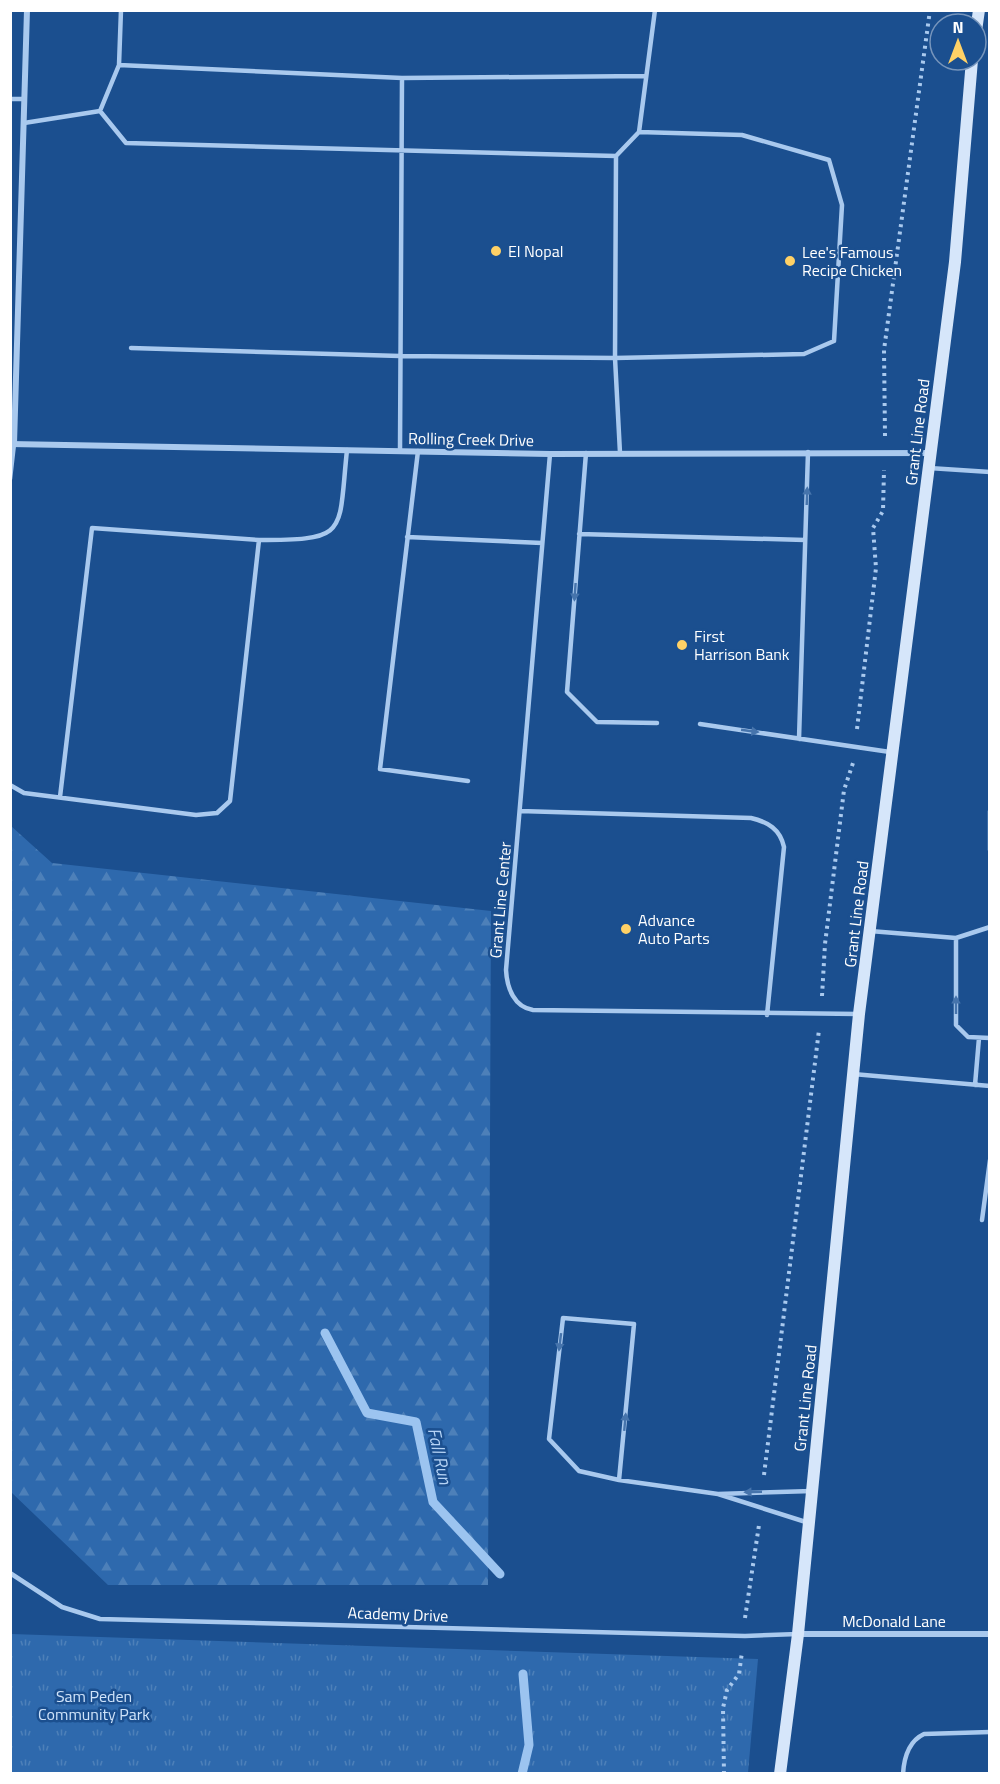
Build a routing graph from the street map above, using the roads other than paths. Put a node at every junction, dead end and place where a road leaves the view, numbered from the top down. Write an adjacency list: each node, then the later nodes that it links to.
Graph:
1 (27, 10): 9 (street)
2 (121, 10): 4 (lane)
3 (655, 10): 6 (lane)
4 (119, 65): 7 (lane); 10 (lane)
5 (971, 72): 26 (main road, Grant Line Road)
6 (646, 76): 7 (lane); 12 (lane)
7 (402, 78): 13 (lane)
8 (10, 99): 9 (lane)
9 (24, 99): 11 (street)
10 (100, 111): 11 (lane); 13 (lane)
11 (24, 123): 15 (street)
12 (639, 132): 14 (lane); 18 (lane)
13 (402, 150): 14 (lane); 17 (lane)
14 (615, 156): 18 (lane)
15 (14, 324): 19 (street)
16 (131, 348): 17 (lane)
17 (400, 356): 18 (lane); 21 (lane)
18 (615, 358): 25 (lane)
19 (12, 444): 20 (street, Rolling Creek Drive); 30 (lane)
20 (347, 450): 21 (street, Rolling Creek Drive); 33 (lane)
21 (400, 451): 22 (street, Rolling Creek Drive)
22 (418, 451): 27 (street, Rolling Creek Drive); 32 (lane)
23 (808, 452): 25 (street, Rolling Creek Drive); 26 (street, Rolling Creek Drive); 34 (lane, one-way to 23)
24 (586, 453): 25 (street, Rolling Creek Drive); 27 (street, Rolling Creek Drive); 31 (lane)
25 (620, 453)
26 (931, 453): 28 (main road, Grant Line Road)
27 (550, 454): 35 (lane, Grant Line Center)
28 (929, 468): 29 (lane); 39 (main road, Grant Line Road)
29 (990, 472)
30 (10, 479)
31 (579, 534): 34 (lane); 36 (lane, one-way to 36)
32 (407, 537): 35 (lane); 40 (lane)
33 (259, 540): 42 (lane); 42 (lane)
34 (805, 540): 38 (lane)
35 (542, 543): 43 (lane, Grant Line Center)
36 (657, 723)
37 (700, 724): 38 (lane, one-way to 38)
38 (799, 739): 39 (lane)
39 (893, 753): 47 (main road, Grant Line Road)
40 (468, 781)
41 (10, 785): 42 (lane)
42 (60, 797)
43 (519, 811): 50 (lane, Grant Line Center); 50 (lane)
44 (990, 811): 45 (lane)
45 (990, 850)
46 (990, 927): 48 (lane)
47 (870, 931): 48 (lane); 49 (main road, Grant Line Road)
48 (956, 938): 51 (lane, one-way to 48)
49 (859, 1014): 50 (lane, Grant Line Center); 53 (main road, Grant Line Road)
50 (767, 1015)
51 (979, 1038): 52 (lane); 54 (lane)
52 (990, 1038)
53 (853, 1074): 54 (lane); 59 (main road, Grant Line Road)
54 (975, 1085): 55 (lane)
55 (990, 1086)
56 (990, 1160): 57 (lane)
57 (982, 1220)
58 (620, 1480): 58 (lane, one-way to 58); 60 (lane)
59 (812, 1491): 60 (lane, one-way to 60); 61 (main road, Grant Line Road)
60 (718, 1494): 61 (lane)
61 (809, 1523): 63 (main road, Grant Line Road)
62 (10, 1573): 63 (lane, Academy Drive)
63 (798, 1634): 64 (street, McDonald Lane); 66 (main road, Grant Line Road)
64 (990, 1634)
65 (990, 1732): 67 (lane)
66 (780, 1773)
67 (903, 1773)

